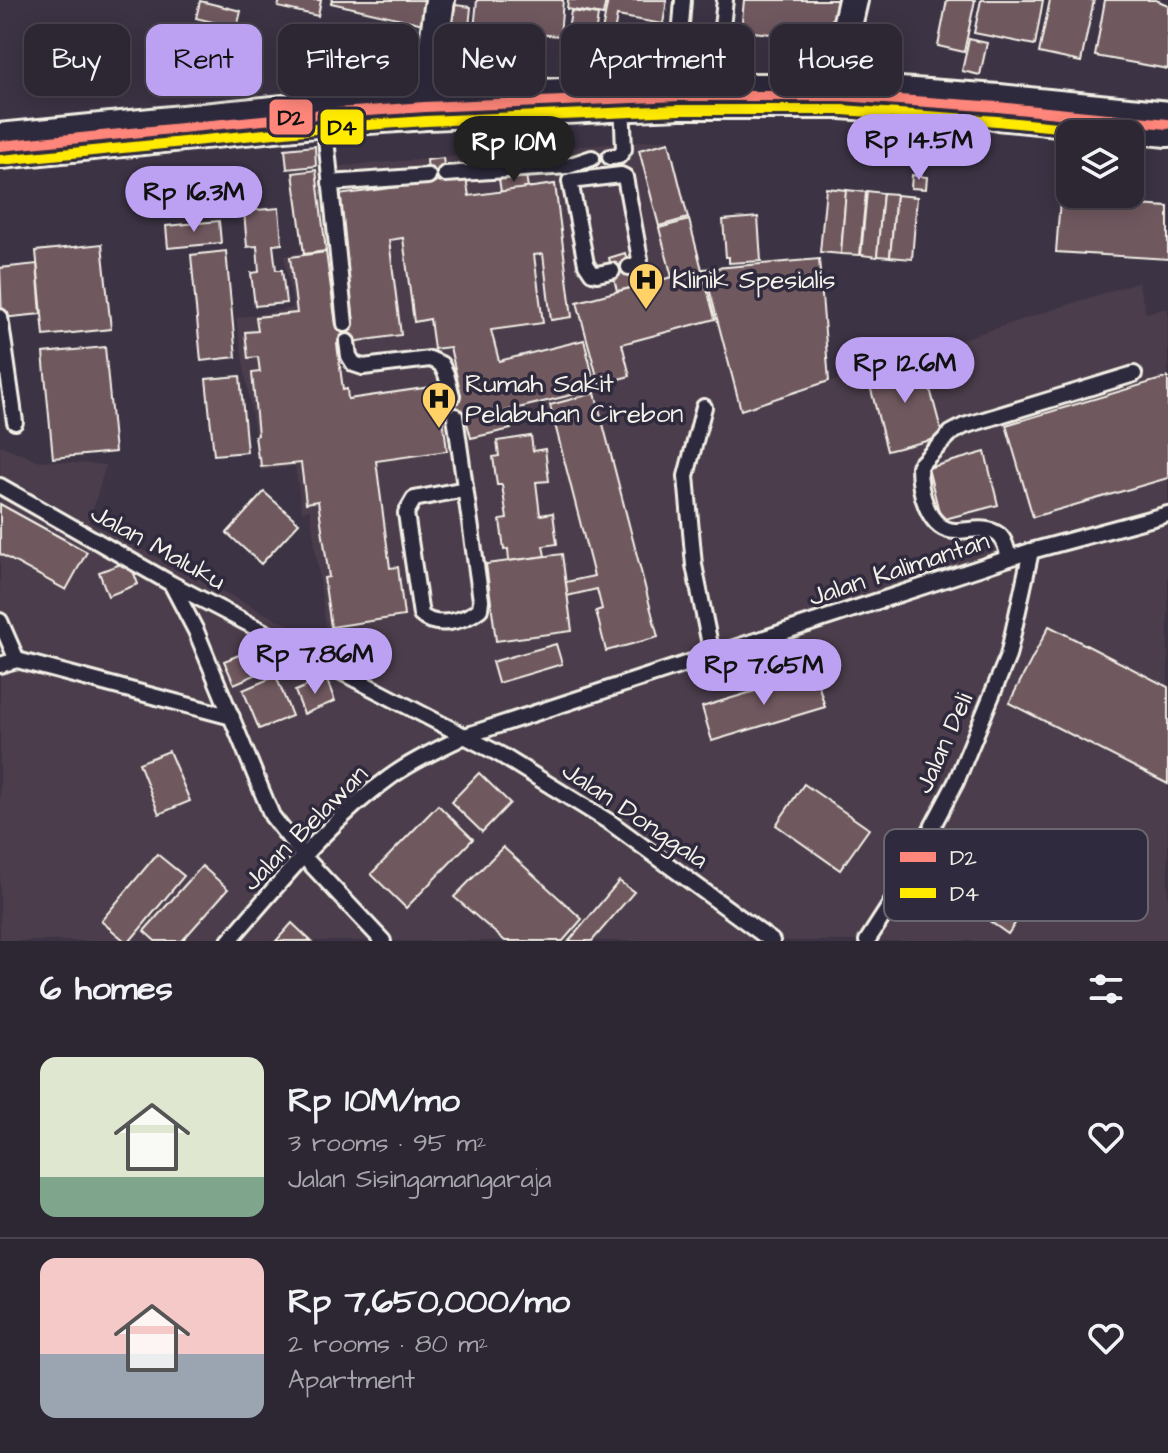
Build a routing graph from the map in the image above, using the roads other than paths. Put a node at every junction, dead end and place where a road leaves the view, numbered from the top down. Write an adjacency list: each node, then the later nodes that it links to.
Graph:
1 (440, 0): 11 (street)
2 (683, 0): 5 (lane)
3 (725, 0): 6 (lane)
4 (853, 0): 7 (street)
5 (681, 24)
6 (718, 24)
7 (848, 24)
8 (697, 96): 10 (highway)
9 (842, 96): 13 (highway)
10 (622, 98): 11 (highway); 15 (lane)
11 (425, 107): 12 (highway)
12 (324, 114): 14 (highway); 20 (lane)
13 (1168, 124)
14 (0, 146)
15 (610, 157)
16 (592, 158): 17 (lane)
17 (569, 173): 18 (lane); 21 (lane); 22 (lane)
18 (445, 174)
19 (428, 176): 20 (lane)
20 (330, 183): 24 (lane)
21 (629, 267)
22 (612, 271)
23 (0, 317): 30 (lane)
24 (345, 324)
25 (347, 342): 27 (lane)
26 (1134, 374): 35 (lane)
27 (452, 396)
28 (704, 407): 38 (lane)
29 (455, 416): 32 (lane)
30 (15, 422)
31 (0, 486): 36 (lane, Jalan Maluku)
32 (465, 489): 32 (lane)
33 (1168, 514): 34 (lane, Jalan Kalimantan)
34 (1031, 551): 35 (lane, Jalan Kalimantan); 43 (lane, Jalan Deli)
35 (1009, 558): 38 (lane, Jalan Kalimantan)
36 (172, 584): 41 (lane); 42 (lane, Jalan Maluku)
37 (0, 621): 39 (lane)
38 (712, 655): 42 (lane, Jalan Kalimantan)
39 (17, 660): 40 (lane); 41 (lane)
40 (0, 665)
41 (232, 717): 44 (lane)
42 (465, 736): 44 (lane, Jalan Belawan); 48 (lane, Jalan Donggala)
43 (931, 829)
44 (304, 857): 46 (lane, Jalan Belawan); 47 (lane)
45 (884, 915): 49 (lane, Jalan Deli)
46 (229, 941)
47 (383, 941)
48 (772, 941)
49 (867, 941)

